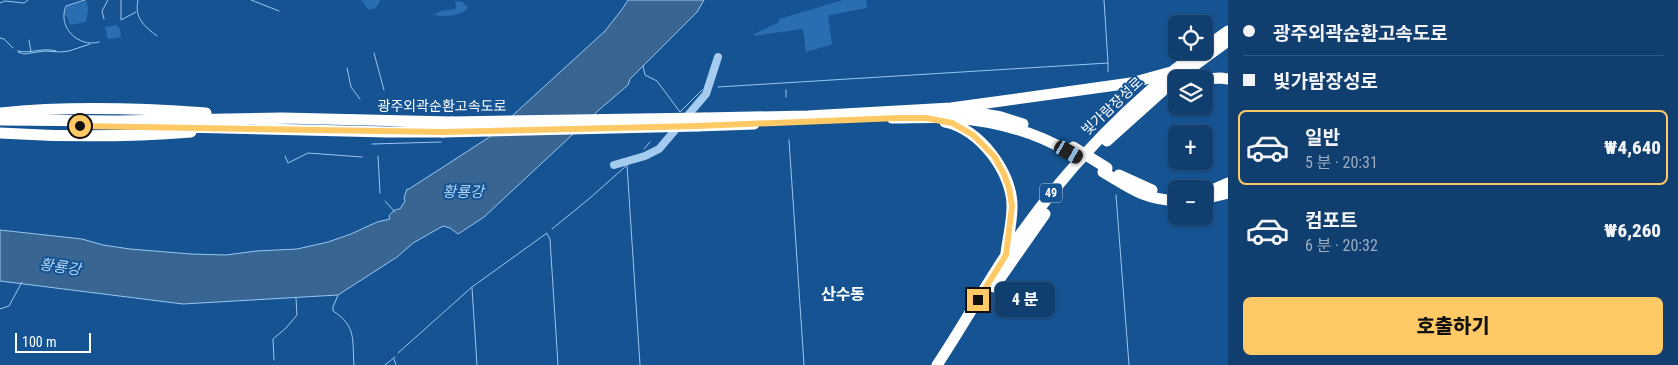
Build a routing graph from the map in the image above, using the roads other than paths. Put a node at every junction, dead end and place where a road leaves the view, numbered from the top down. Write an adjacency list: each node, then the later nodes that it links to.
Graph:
1 (1228, 32): 3 (highway)
2 (1228, 41): 7 (highway, 빛가람장성로 / 49)
3 (1213, 42)
4 (718, 57): 27 (street)
5 (1190, 60): 6 (highway, 빛가람장성로 / 49)
6 (1181, 70)
7 (1184, 70)
8 (1168, 78): 14 (highway)
9 (1213, 78): 10 (highway)
10 (1228, 80)
11 (1168, 81): 35 (highway, 빛가람장성로 / 49)
12 (1168, 83): 16 (highway, 빛가람장성로 / 49)
13 (1168, 91): 16 (highway)
14 (952, 108): 17 (highway); 26 (highway)
15 (0, 113): 18 (highway)
16 (1136, 113): 37 (highway, 빛가람장성로 / 49)
17 (884, 115): 19 (highway); 20 (highway, 광주외곽순환고속도로); 20 (highway, 광주외곽순환고속도로)
18 (282, 118): 21 (highway, 광주외곽순환고속도로); 22 (highway, 광주외곽순환고속도로, bridge)
19 (926, 118): 26 (highway); 35 (highway)
20 (807, 119): 22 (highway, 광주외곽순환고속도로)
21 (0, 120)
22 (700, 122): 24 (highway, 광주외곽순환고속도로, bridge)
23 (0, 126): 24 (highway, 광주외곽순환고속도로)
24 (244, 129): 25 (highway)
25 (0, 133)
26 (1071, 150): 28 (highway)
27 (614, 164)
28 (1105, 170): 31 (highway); 34 (highway)
29 (1228, 183): 30 (highway)
30 (1213, 190)
31 (1168, 192)
32 (1228, 193): 33 (highway)
33 (1213, 197)
34 (1168, 200)
35 (1006, 255): 36 (highway, 빛가람장성로 / 49)
36 (937, 365)
37 (946, 365)

